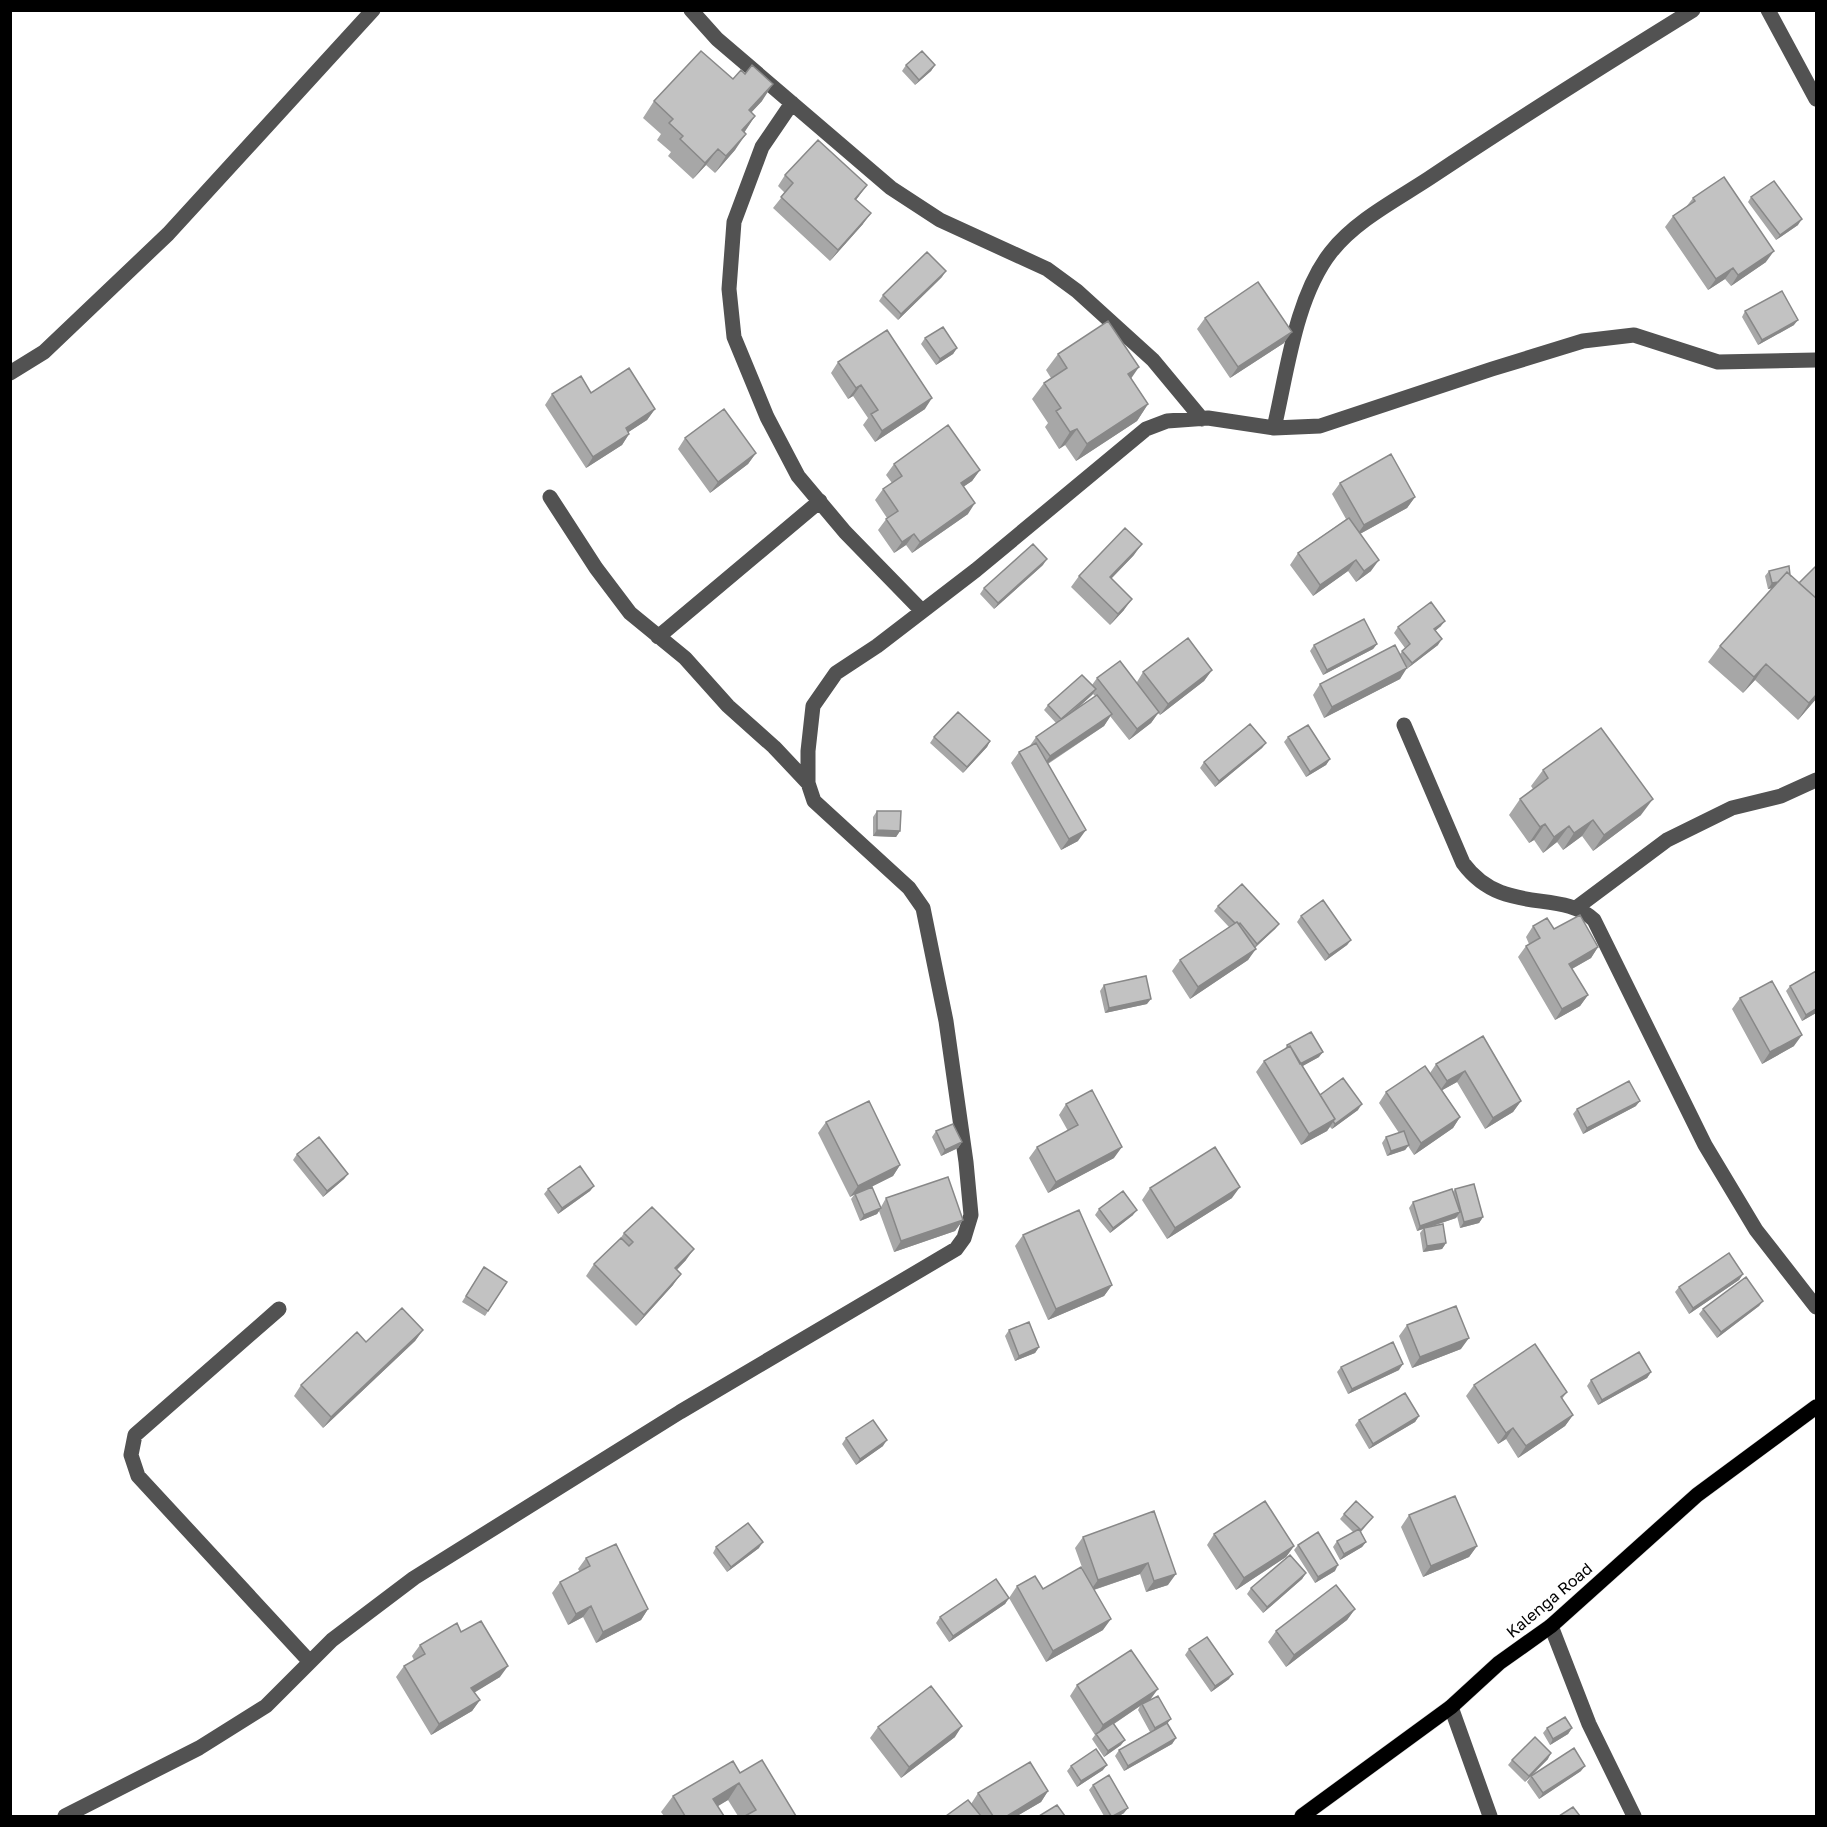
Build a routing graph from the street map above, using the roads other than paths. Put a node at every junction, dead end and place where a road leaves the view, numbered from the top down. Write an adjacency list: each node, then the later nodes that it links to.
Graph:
1 (373, 10): 8 (street)
2 (691, 10): 6 (street)
3 (1694, 10): 10 (street)
4 (1768, 10): 5 (street)
5 (1816, 99)
6 (792, 103): 9 (street); 12 (street)
7 (1816, 360): 10 (street)
8 (10, 373)
9 (1202, 419): 10 (street); 13 (street)
10 (1274, 428)
11 (550, 497): 14 (street)
12 (820, 501): 13 (street); 14 (street)
13 (922, 610): 17 (street)
14 (658, 637): 17 (street)
15 (1404, 725): 18 (street)
16 (1816, 780): 18 (street)
17 (808, 783): 23 (street)
18 (1576, 908): 19 (street)
19 (1816, 1306)
20 (279, 1309): 23 (street)
21 (1816, 1407): 22 (main road, Kalenga Road)
22 (1551, 1626): 24 (main road, Kalenga Road); 28 (street)
23 (310, 1662): 25 (street)
24 (1451, 1707): 26 (main road, Kalenga Road); 27 (street)
25 (65, 1816)
26 (1302, 1816)
27 (1490, 1816)
28 (1634, 1816)

